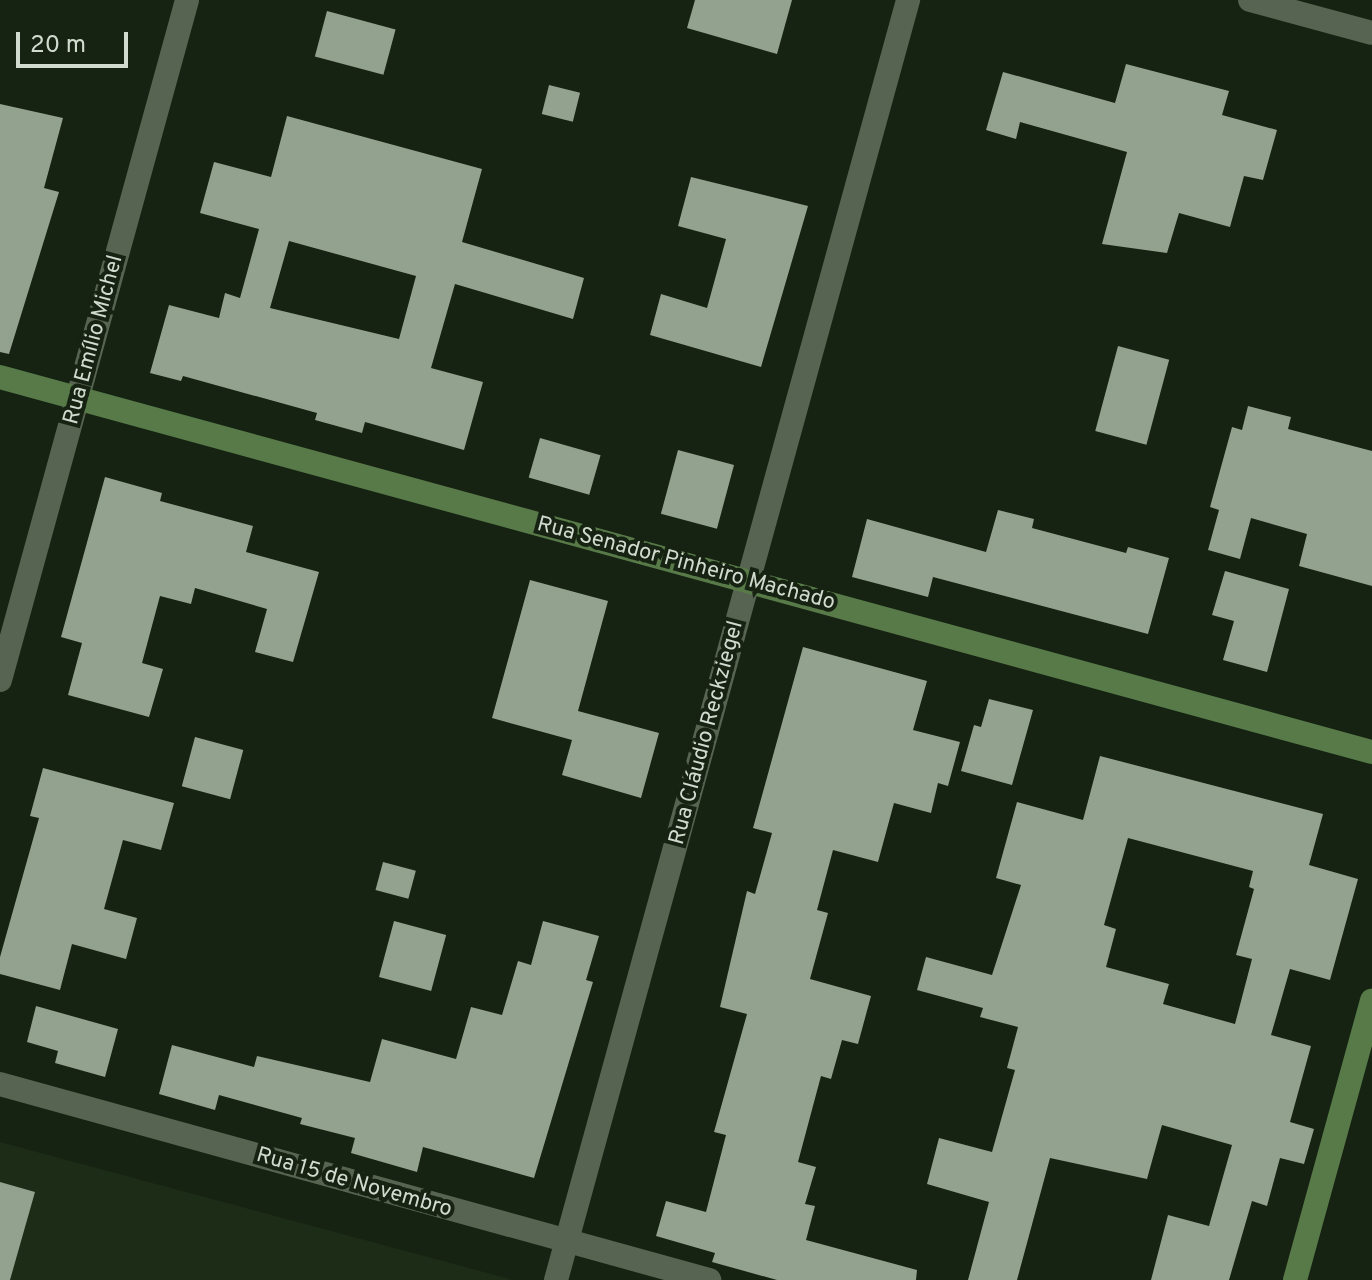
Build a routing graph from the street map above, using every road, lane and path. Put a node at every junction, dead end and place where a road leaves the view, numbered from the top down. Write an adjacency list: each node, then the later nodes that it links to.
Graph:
1 (187, 0): 6 (street, Rua Emílio Michel)
2 (908, 0): 7 (street, Rua Cláudio Reckziegel)
3 (1250, 0): 4 (street)
4 (1372, 33)
5 (0, 377): 6 (street, Rua Senador Pinheiro Machado)
6 (78, 398): 7 (street, Rua Senador Pinheiro Machado); 8 (street, Rua Emílio Michel)
7 (748, 581): 9 (street, Rua Senador Pinheiro Machado); 12 (street, Rua Cláudio Reckziegel)
8 (0, 680)
9 (1372, 752)
10 (1372, 1000): 15 (street)
11 (0, 1084): 12 (street, Rua 15 de Novembro)
12 (567, 1242): 13 (street, Rua Cláudio Reckziegel); 14 (street, Rua 15 de Novembro)
13 (556, 1280)
14 (709, 1280)
15 (1295, 1280)

